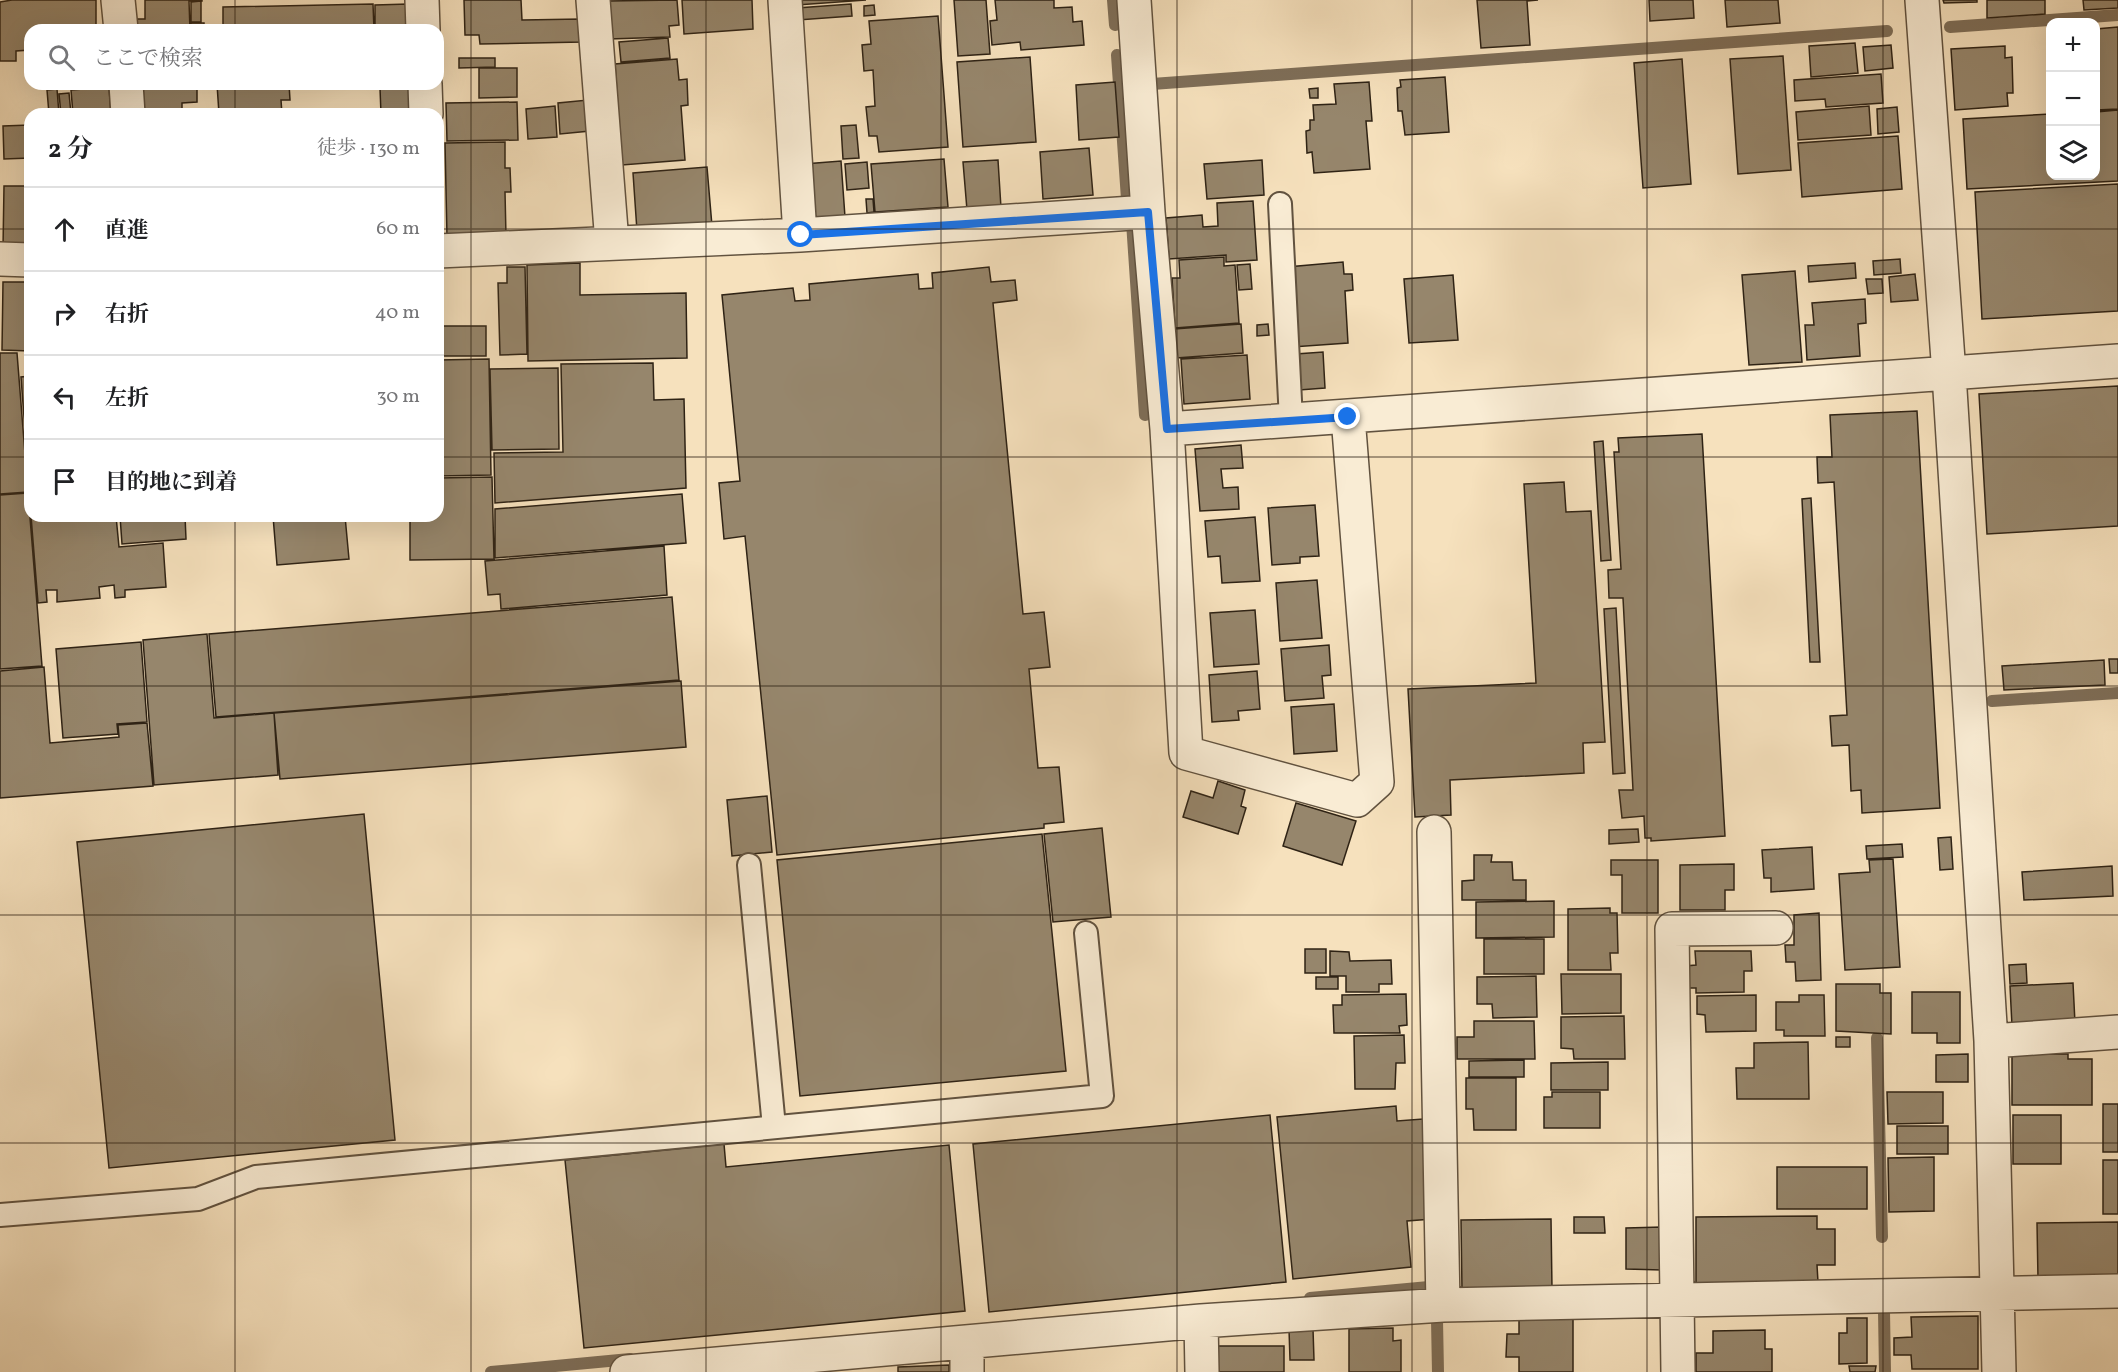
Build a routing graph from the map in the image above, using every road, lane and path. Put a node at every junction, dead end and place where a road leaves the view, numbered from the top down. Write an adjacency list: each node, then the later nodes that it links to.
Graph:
1 (118, 0): 7 (street)
2 (422, 0): 8 (street)
3 (593, 0): 16 (street)
4 (784, 0): 15 (street)
5 (1134, 0): 14 (street)
6 (1922, 0): 21 (street)
7 (120, 24)
8 (423, 24)
9 (126, 90): 11 (street)
10 (425, 90): 12 (street)
11 (128, 108)
12 (426, 108)
13 (1280, 204): 23 (lane)
14 (1148, 212): 15 (street); 24 (street)
15 (801, 235): 16 (street)
16 (612, 243): 17 (street)
17 (444, 251)
18 (0, 259): 19 (street)
19 (24, 260)
20 (2118, 361): 21 (street)
21 (1949, 374): 22 (street); 30 (street)
22 (1348, 417): 23 (street); 24 (street)
23 (1291, 420): 24 (street)
24 (1167, 429)
25 (1434, 832): 36 (street)
26 (748, 865): 31 (lane)
27 (1776, 928): 35 (street)
28 (1086, 933): 31 (lane)
29 (2118, 1032): 30 (street)
30 (1991, 1041): 34 (street)
31 (774, 1128): 32 (lane)
32 (0, 1215)
33 (2118, 1291): 34 (street)
34 (1997, 1292): 35 (street); 43 (street)
35 (1676, 1299): 36 (street); 42 (street)
36 (1443, 1305): 37 (street)
37 (1201, 1321): 38 (street); 41 (street)
38 (967, 1357): 39 (street)
39 (737, 1367): 40 (street)
40 (627, 1372)
41 (1202, 1372)
42 (1678, 1372)
43 (1999, 1372)

